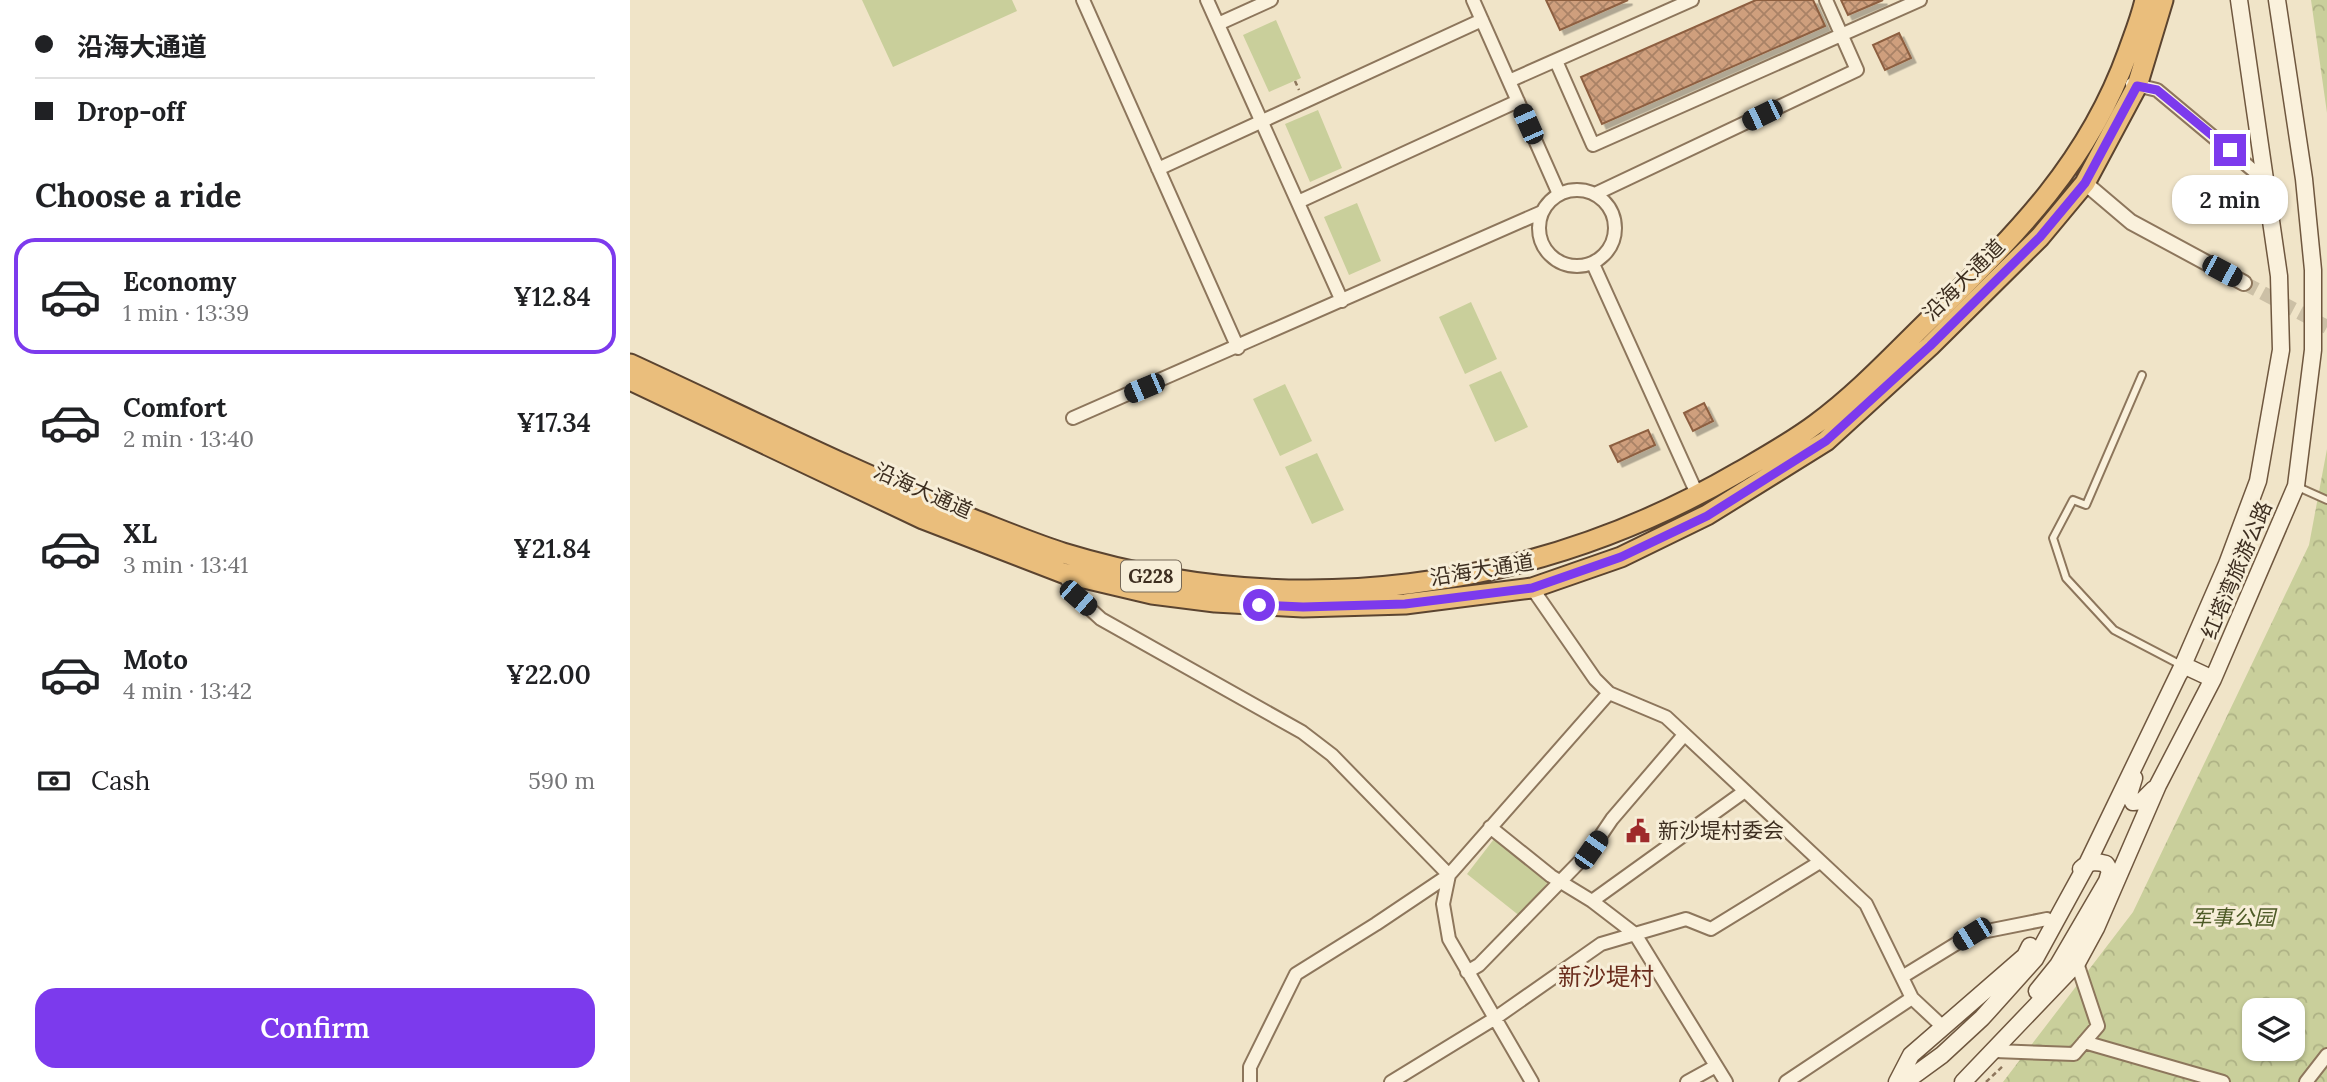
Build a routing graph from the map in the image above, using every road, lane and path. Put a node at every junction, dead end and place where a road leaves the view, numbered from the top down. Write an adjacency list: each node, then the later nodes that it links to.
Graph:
1 (1083, 0): 20 (street)
2 (1207, 0): 13 (street)
3 (1270, 0): 13 (street)
4 (1473, 0): 12 (street)
5 (1692, 0): 15 (street)
6 (1826, 0): 14 (street)
7 (1920, 0): 14 (street)
8 (2145, 0): 17 (highway, 沿海大通道 / G228)
9 (2163, 0): 17 (highway, 沿海大通道 / G228)
10 (2239, 0): 21 (main road)
11 (2277, 0): 35 (main road, 红塔湾旅游公路)
12 (1482, 20): 16 (street); 19 (street)
13 (1218, 24): 19 (street)
14 (1841, 35): 15 (street); 24 (street)
15 (1556, 61): 16 (street)
16 (1509, 81): 18 (street)
17 (2127, 83): 21 (street); 22 (highway, 沿海大通道 / G228); 36 (highway, 沿海大通道 / G228)
18 (1518, 101): 23 (street); 25 (street)
19 (1261, 121): 20 (street); 25 (street)
20 (1158, 169): 30 (street)
21 (2266, 181): 42 (main road)
22 (2085, 183): 28 (street); 38 (highway, 沿海大通道 / G228)
23 (1559, 194): 24 (street); 26 (street)
24 (1595, 194): 27 (street)
25 (1298, 202): 29 (street)
26 (1542, 212): 27 (street); 29 (street)
27 (1592, 264): 36 (street)
28 (2244, 283)
29 (1342, 301): 30 (street)
30 (1238, 348): 34 (street)
31 (630, 364): 41 (highway, 沿海大通道 / G228)
32 (2142, 375): 42 (lane)
33 (630, 380): 39 (highway, 沿海大通道 / G228)
34 (1073, 418)
35 (2296, 486): 37 (lane); 43 (main road, 红塔湾旅游公路)
36 (1698, 496): 38 (highway); 41 (highway, 沿海大通道 / G228)
37 (2327, 500)
38 (1707, 516): 40 (highway, 沿海大通道 / G228)
39 (1063, 573): 41 (highway, 沿海大通道 / G228); 51 (street)
40 (1532, 588): 41 (highway, 沿海大通道 / G228); 44 (street)
41 (1449, 589)
42 (2183, 665): 43 (main road); 46 (main road); 50 (main road)
43 (2213, 679): 46 (main road, 红塔湾旅游公路)
44 (1609, 693): 45 (street); 48 (street)
45 (1684, 734): 47 (street); 52 (street)
46 (2158, 785): 56 (main road, 红塔湾旅游公路)
47 (1745, 791): 49 (street); 53 (street)
48 (1490, 827): 51 (street); 52 (street)
49 (1821, 862): 55 (street); 58 (street)
50 (2087, 863): 54 (main road); 62 (main road); 74 (main road)
51 (1449, 875): 57 (street); 67 (street)
52 (1561, 881): 53 (street); 57 (street)
53 (1592, 901): 55 (street)
54 (2047, 919): 58 (street); 61 (main road)
55 (1635, 934): 60 (street); 66 (street)
56 (2077, 963): 62 (main road, 红塔湾旅游公路); 63 (street)
57 (1467, 972): 60 (street)
58 (1902, 978): 59 (street)
59 (1912, 998): 61 (street); 72 (street)
60 (1494, 1019): 68 (street); 69 (street)
61 (1942, 1026): 73 (main road)
62 (2012, 1031): 65 (main road, 红塔湾旅游公路)
63 (2084, 1042): 65 (street); 77 (street)
64 (2327, 1055): 78 (street)
65 (2000, 1057): 75 (main road, 红塔湾旅游公路); 76 (path)
66 (1716, 1066): 70 (street); 71 (street)
67 (1250, 1082)
68 (1391, 1082)
69 (1532, 1082)
70 (1687, 1082)
71 (1726, 1082)
72 (1786, 1082)
73 (1897, 1082)
74 (1905, 1082)
75 (1963, 1082)
76 (1986, 1082)
77 (2223, 1082)
78 (2306, 1082)

